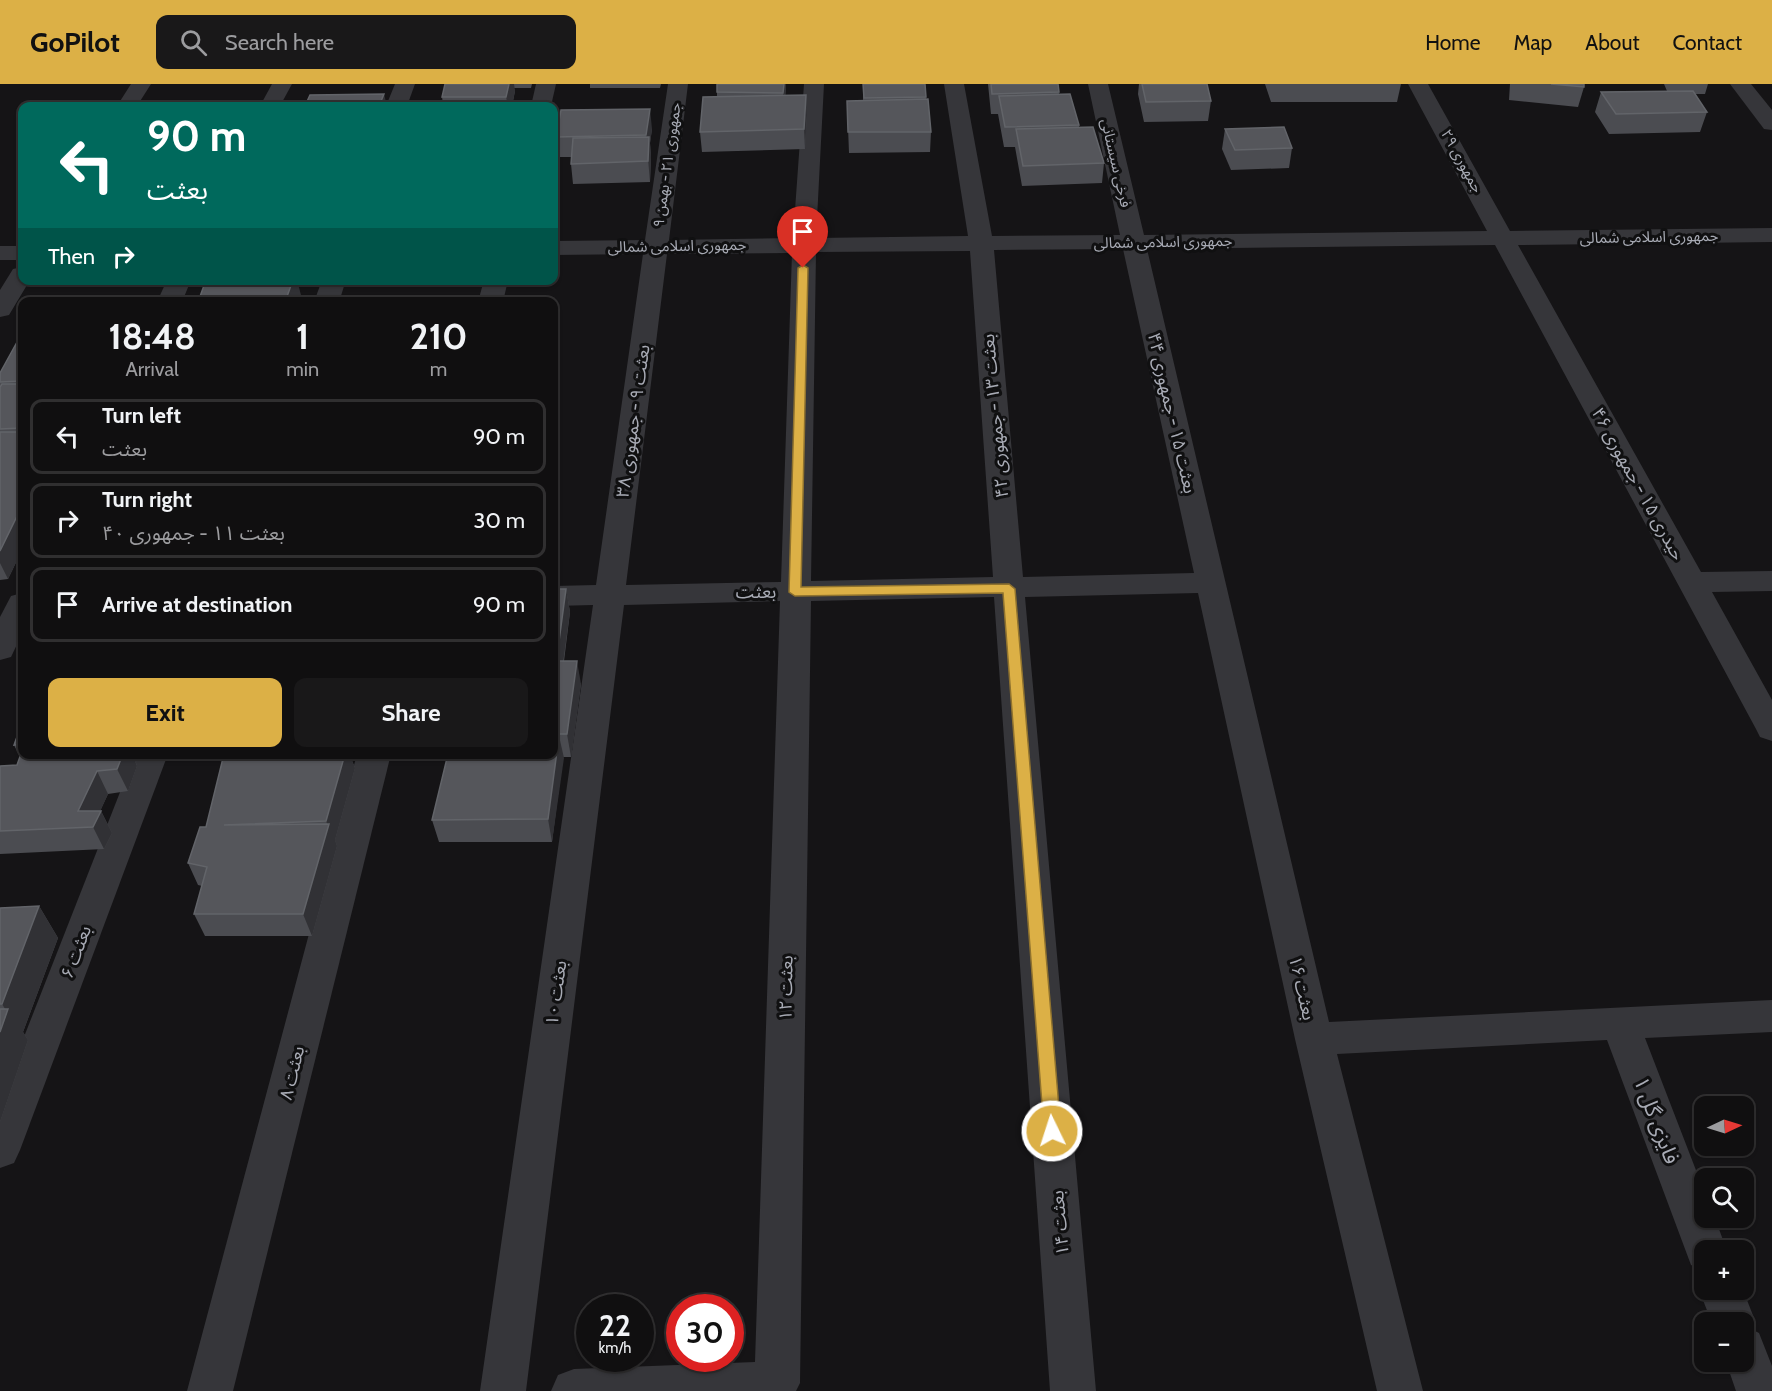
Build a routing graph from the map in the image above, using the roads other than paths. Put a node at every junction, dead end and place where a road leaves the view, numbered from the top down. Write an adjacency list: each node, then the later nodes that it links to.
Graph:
1 (141, 84): 11 (street)
2 (282, 84): 12 (street)
3 (405, 84): 13 (street)
4 (546, 84): 14 (street)
5 (678, 84): 21 (street, جمهوری ۲۱ - بهمن ۹)
6 (814, 84): 20 (street, بعثت ۱۲)
7 (954, 84): 19 (street, بعثت ۱۳ - جمهوری ۴۲)
8 (1098, 84): 18 (street, فرخی سیستانی)
9 (1418, 84): 17 (street, جمهوری ۲۹)
10 (1740, 84): 15 (street)
11 (130, 102)
12 (272, 102)
13 (398, 102)
14 (542, 102)
15 (1772, 124)
16 (1772, 235): 17 (street, جمهوری اسلامی شمالی)
17 (1505, 238): 18 (street, جمهوری اسلامی شمالی); 28 (street, حیدری ۱۵ - جمهوری ۴۶)
18 (1133, 242): 19 (street, جمهوری اسلامی شمالی); 29 (street, بعثت ۱۵ - جمهوری ۴۴)
19 (981, 243): 20 (street, جمهوری اسلامی شمالی); 30 (street, بعثت ۱۳ - جمهوری ۴۲)
20 (804, 245): 21 (street, جمهوری اسلامی شمالی); 31 (street, بعثت ۱۲)
21 (656, 247): 22 (street, جمهوری اسلامی شمالی); 32 (street, بعثت ۹ - جمهوری ۳۸)
22 (558, 248)
23 (0, 253): 24 (street)
24 (18, 253)
25 (18, 281): 26 (street)
26 (0, 310)
27 (1772, 581): 28 (street)
28 (1692, 582): 36 (street, حیدری ۱۵ - جمهوری ۴۶)
29 (1211, 583): 30 (street, بعثت); 41 (street, بعثت ۱۶)
30 (1009, 589): 31 (street, بعثت); 48 (street, بعثت ۱۴)
31 (795, 592): 32 (street, بعثت); 47 (street, بعثت ۱۲)
32 (609, 595): 33 (street, بعثت); 46 (street, بعثت ۱۰)
33 (558, 596)
34 (16, 606): 35 (street)
35 (0, 649)
36 (1772, 729)
37 (150, 759): 42 (street, بعثت ۶)
38 (373, 759): 45 (street, بعثت ۸)
39 (1772, 1016): 40 (street)
40 (1620, 1023): 41 (street); 43 (street, فایزی گل ۱)
41 (1314, 1039): 49 (street, بعثت ۱۶)
42 (0, 1150)
43 (1702, 1240)
44 (1752, 1372): 50 (street)
45 (210, 1391)
46 (503, 1391)
47 (574, 1391)
48 (1073, 1391)
49 (1400, 1391)
50 (1760, 1391)

